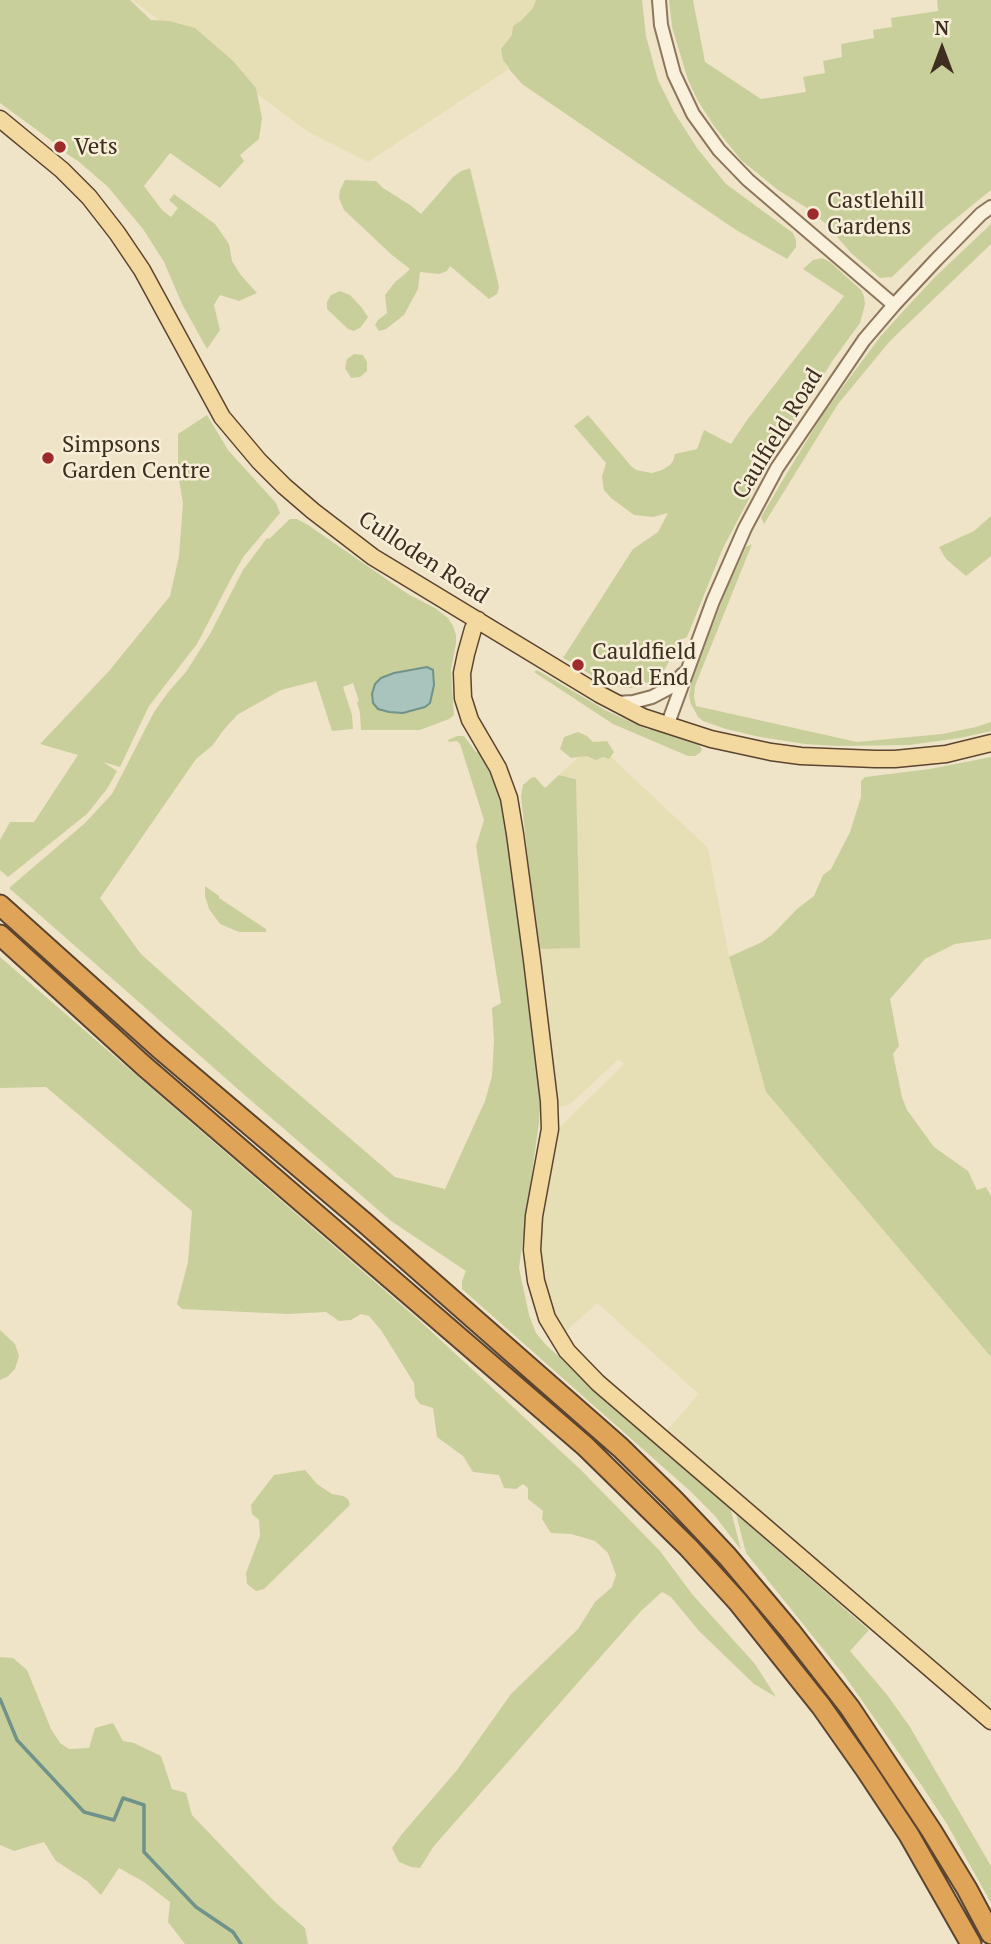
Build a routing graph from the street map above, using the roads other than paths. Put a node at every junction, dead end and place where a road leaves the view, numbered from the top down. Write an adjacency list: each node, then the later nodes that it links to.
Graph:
1 (659, 0): 4 (street)
2 (0, 118): 5 (main road, Culloden Road)
3 (991, 207): 4 (street, Caulfield Road)
4 (894, 305): 6 (street, Caulfield Road)
5 (478, 620): 7 (main road, Culloden Road); 14 (main road)
6 (688, 669): 7 (street); 8 (street, Caulfield Road)
7 (615, 703): 9 (main road, Culloden Road)
8 (673, 708): 9 (street, Caulfield Road); 10 (street)
9 (667, 726): 10 (main road, Culloden Road)
10 (693, 733): 11 (main road, Culloden Road)
11 (991, 743)
12 (0, 905): 15 (highway)
13 (0, 935): 16 (highway)
14 (991, 1721)
15 (991, 1934)
16 (971, 1944)

